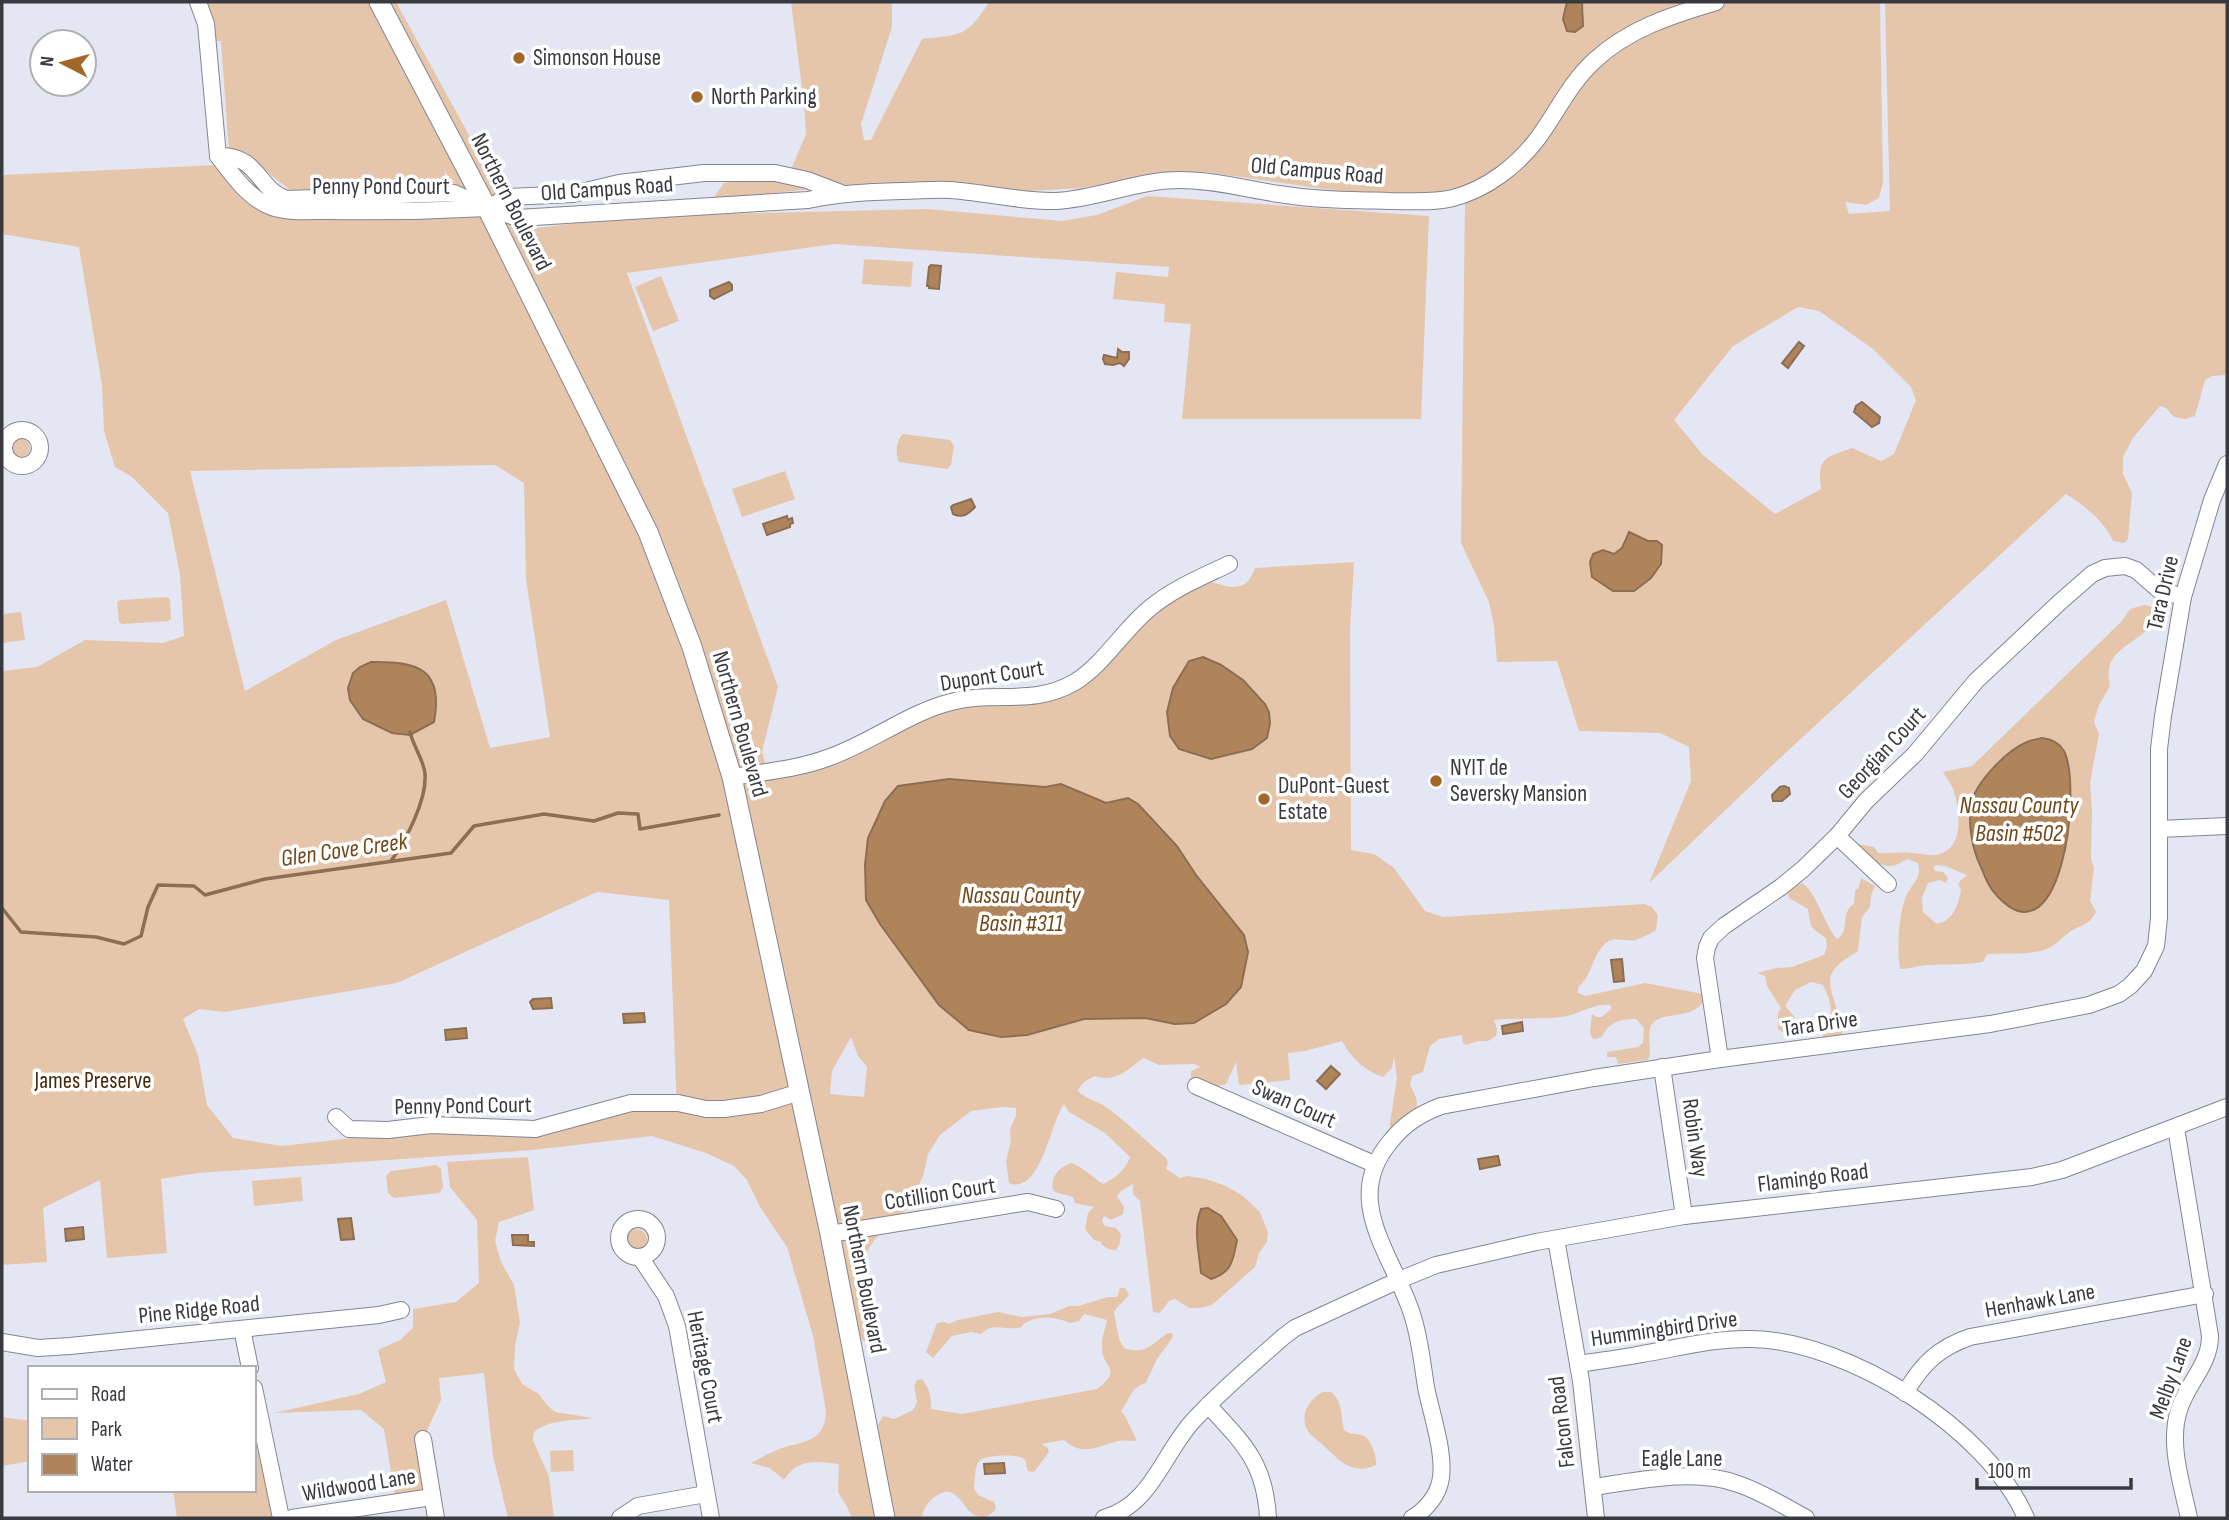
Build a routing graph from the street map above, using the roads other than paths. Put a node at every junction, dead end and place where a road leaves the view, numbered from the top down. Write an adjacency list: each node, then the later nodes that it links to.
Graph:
1 (198, 2): 5 (street, Penny Pond Court)
2 (379, 2): 5 (main road, Northern Boulevard)
3 (1716, 2): 4 (street, Old Campus Road)
4 (842, 193): 5 (street, Old Campus Road); 5 (street, Old Campus Road)
5 (487, 208): 9 (main road, Northern Boulevard)
6 (2227, 464): 8 (street, Tara Drive)
7 (1229, 564): 9 (street, Dupont Court)
8 (2183, 597): 11 (street, Tara Drive); 12 (street, Georgian Court)
9 (732, 777): 17 (main road, Northern Boulevard)
10 (2227, 826): 11 (street)
11 (2159, 830): 14 (street, Tara Drive)
12 (1837, 836): 13 (street); 14 (street, Georgian Court)
13 (1888, 884)
14 (1720, 1059): 15 (street, Tara Drive)
15 (1662, 1068): 21 (street, Tara Drive); 23 (street, Robin Way)
16 (1196, 1086): 21 (street, Swan Court)
17 (800, 1092): 19 (street, Penny Pond Court); 24 (main road, Northern Boulevard)
18 (2227, 1107): 20 (street, Flamingo Road)
19 (336, 1117)
20 (2176, 1128): 23 (street, Flamingo Road); 28 (street, Melby Lane)
21 (1374, 1164): 27 (street, Tara Drive)
22 (1056, 1209): 24 (street, Cotillion Court)
23 (1684, 1216): 25 (street, Flamingo Road)
24 (830, 1234): 46 (main road, Northern Boulevard)
25 (1556, 1239): 27 (street, Flamingo Road); 32 (street, Falcon Road)
26 (640, 1257): 39 (street, Heritage Court)
27 (1399, 1280): 36 (street, Flamingo Road); 49 (street, Tara Drive)
28 (2205, 1294): 34 (street, Henhawk Lane); 53 (street, Melby Lane)
29 (401, 1310): 30 (street, Pine Ridge Road)
30 (242, 1329): 31 (street, Pine Ridge Road); 33 (street)
31 (2, 1342)
32 (1578, 1364): 34 (street, Hummingbird Drive); 38 (street, Falcon Road)
33 (250, 1366)
34 (1905, 1393): 52 (street, Hummingbird Drive)
35 (256, 1398): 41 (street)
36 (1208, 1405): 47 (street, Flamingo Road); 48 (street)
37 (423, 1439): 40 (street)
38 (1592, 1487): 50 (street, Falcon Road); 51 (street, Eagle Lane)
39 (706, 1494): 44 (street); 45 (street, Heritage Court)
40 (432, 1497): 42 (street, Wildwood Lane); 43 (street)
41 (281, 1518)
42 (292, 1518)
43 (436, 1518)
44 (620, 1518)
45 (711, 1518)
46 (885, 1518)
47 (1104, 1518)
48 (1268, 1518)
49 (1412, 1518)
50 (1596, 1518)
51 (1806, 1518)
52 (2026, 1518)
53 (2189, 1518)

